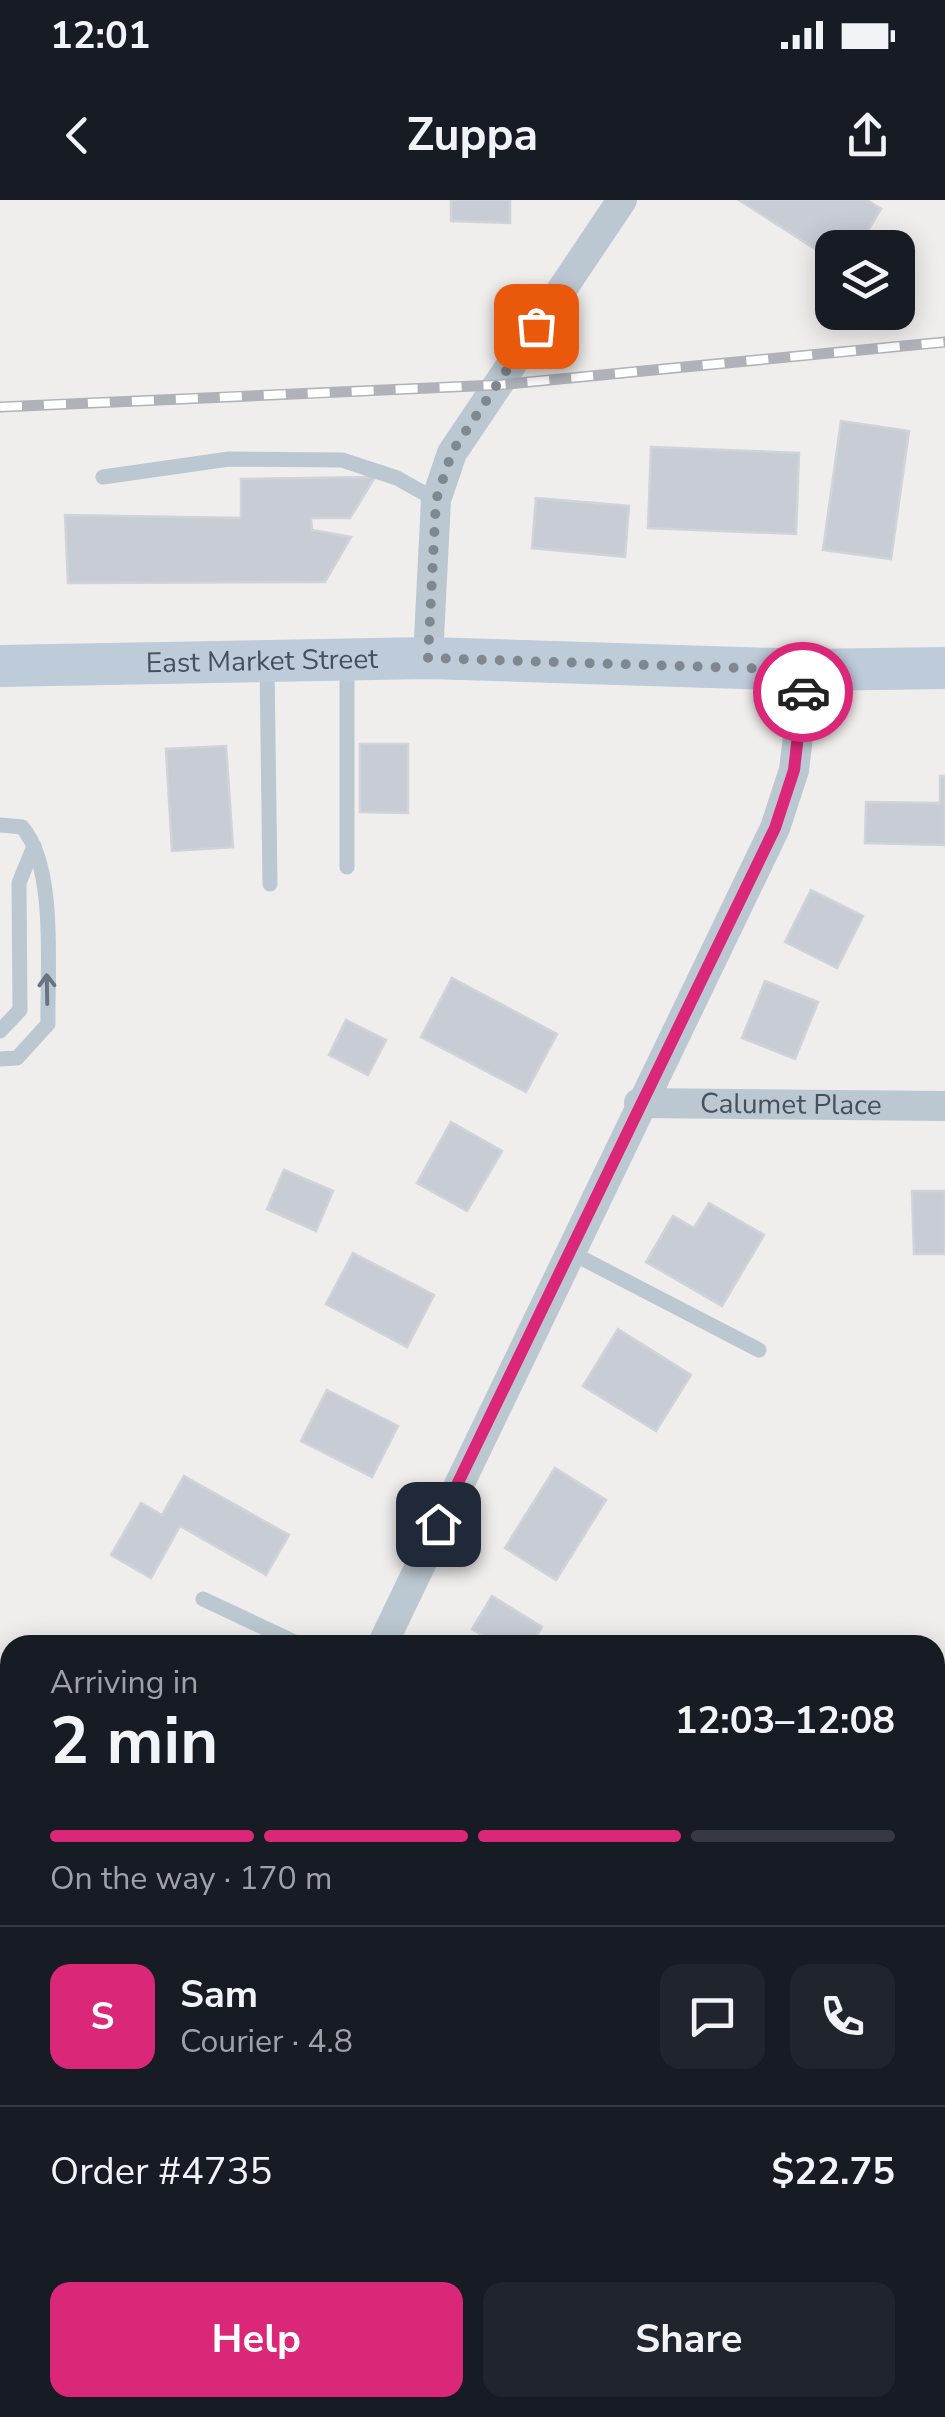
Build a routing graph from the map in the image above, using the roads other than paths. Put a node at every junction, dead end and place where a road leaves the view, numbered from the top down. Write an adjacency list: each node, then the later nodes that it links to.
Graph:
1 (622, 200): 3 (street)
2 (103, 478): 3 (lane)
3 (436, 500): 4 (street)
4 (428, 658): 5 (main road, East Market Street); 9 (main road, East Market Street)
5 (347, 660): 6 (main road, East Market Street); 12 (lane)
6 (267, 661): 7 (main road, East Market Street); 13 (lane)
7 (0, 666)
8 (945, 668): 9 (main road, East Market Street)
9 (806, 670): 16 (street)
10 (0, 824): 11 (lane)
11 (36, 843): 14 (lane); 15 (lane, one-way to 11)
12 (347, 868)
13 (270, 884)
14 (0, 1031)
15 (0, 1059)
16 (639, 1103): 17 (street, Calumet Place); 18 (street)
17 (945, 1106)
18 (568, 1252): 19 (lane); 22 (street)
19 (759, 1350)
20 (204, 1600): 21 (lane)
21 (279, 1635)
22 (387, 1635)

